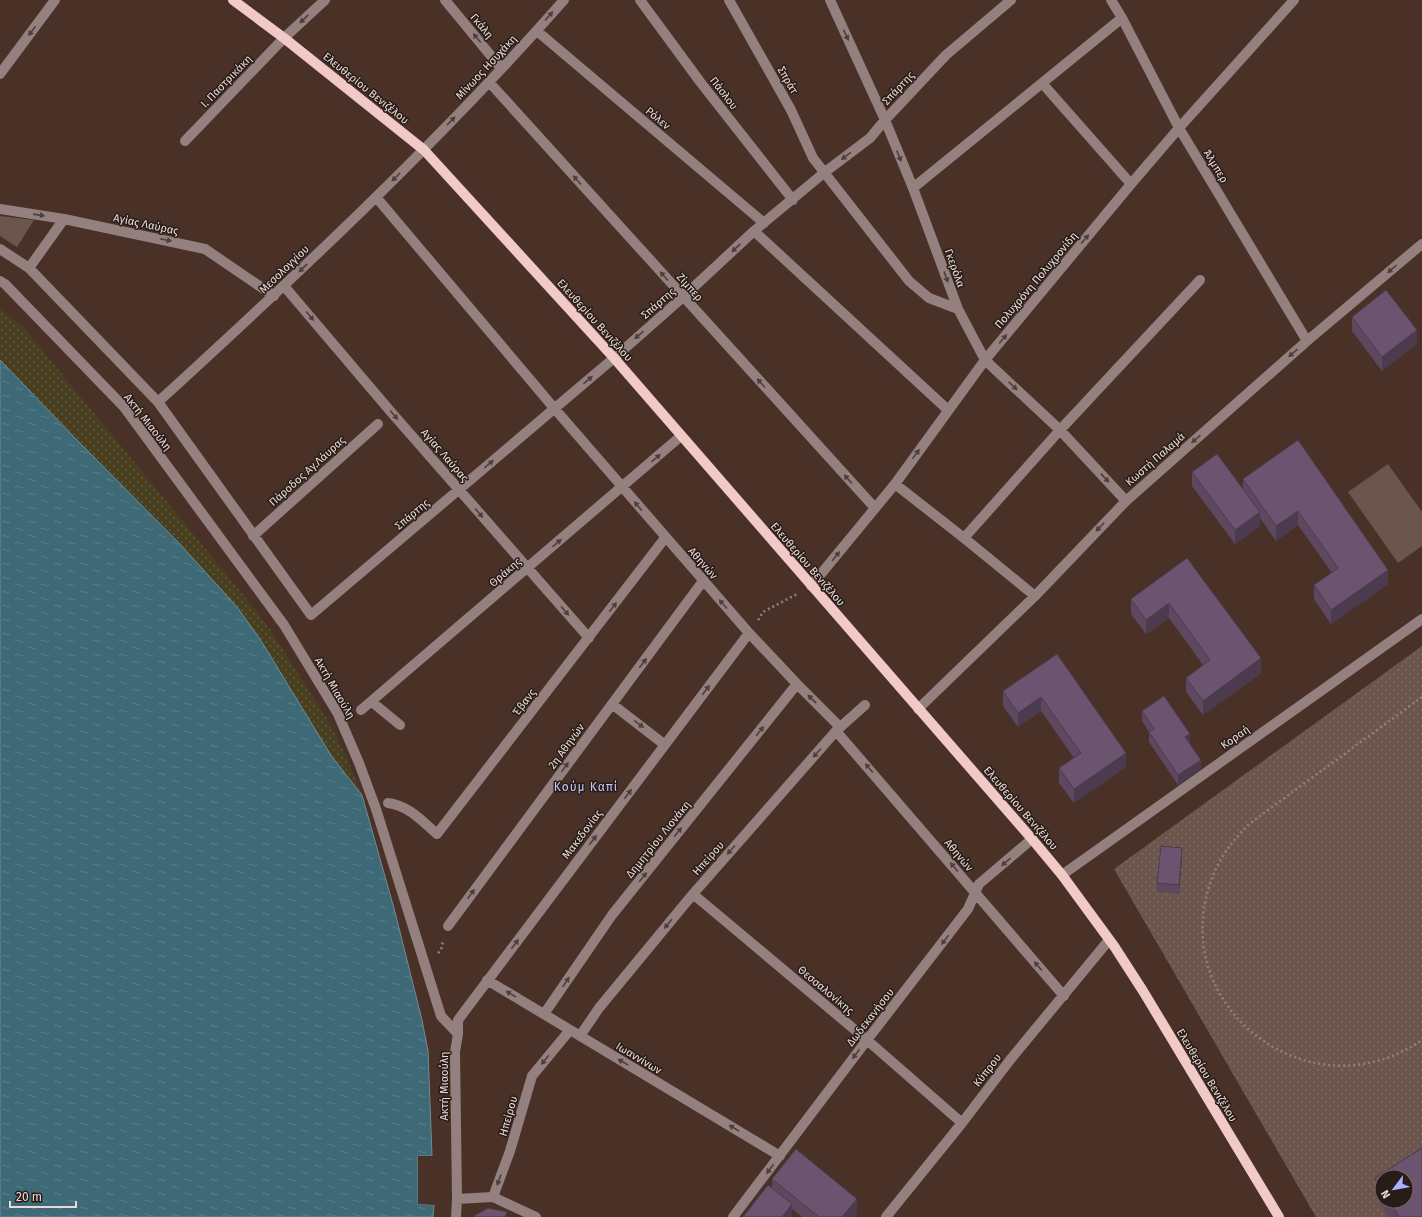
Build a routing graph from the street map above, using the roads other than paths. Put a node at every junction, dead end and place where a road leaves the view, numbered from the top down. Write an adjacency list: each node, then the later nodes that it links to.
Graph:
1 (55, 0): 16 (street, one-way to 16)
2 (233, 0): 14 (main road, Ελευθερίου Βενιζέλου)
3 (325, 0): 14 (street, Ι. Παστρικάκη, one-way to 14)
4 (445, 0): 15 (street, Γκάλη, one-way to 4)
5 (564, 0): 13 (street, Μίνωος Ησυχάκη, one-way to 5)
6 (640, 0): 27 (street, Πάσλου)
7 (729, 0): 23 (street, Σπράτ)
8 (830, 0): 19 (street, Γκερόλα, one-way to 19)
9 (1011, 0): 19 (street, Σπάρτης)
10 (1111, 0): 12 (street, Άλμπερ)
11 (1294, 0): 20 (street, Πολυχρόνη Πολυχρονίδη)
12 (1122, 18): 18 (street); 20 (street, Άλμπερ)
13 (537, 30): 15 (street, Μίνωος Ησυχάκη); 30 (street, Ρόλεν)
14 (284, 38): 21 (street, Ι. Παστρικάκη); 22 (main road, Ελευθερίου Βενιζέλου)
15 (501, 68): 17 (street, Μίνωος Ησυχάκη)
16 (0, 74)
17 (489, 82): 22 (street, Μίνωος Ησυχάκη, one-way to 17); 39 (street, Ζίμπερ, one-way to 17)
18 (1042, 83): 24 (street); 25 (street)
19 (885, 120): 23 (street, Σπάρτης, one-way to 23); 25 (street, Γκερόλα, one-way to 25)
20 (1178, 128): 24 (street, Πολυχρόνη Πολυχρονίδη); 41 (street, Άλμπερ)
21 (185, 141)
22 (424, 150): 26 (street, Μεσολογγίου, one-way to 26); 42 (main road, Ελευθερίου Βενιζέλου)
23 (824, 172): 27 (street, Σπάρτης); 40 (street, Σπράτ)
24 (1131, 184): 43 (street, Πολυχρόνη Πολυχρονίδη, one-way to 24)
25 (913, 188): 40 (street, Γκερόλα, one-way to 40)
26 (376, 197): 37 (street, Μεσολογγίου, one-way to 37); 45 (street, Αθηνών)
27 (793, 200): 30 (street, Σπάρτης)
28 (0, 210): 29 (street, Αγίας Λαύρας, one-way to 29)
29 (64, 219): 34 (street); 38 (street, Αγίας Λαύρας, one-way to 38)
30 (764, 223): 31 (street, Σπάρτης)
31 (754, 231): 39 (street, Σπάρτης, one-way to 39); 46 (street)
32 (1422, 244): 41 (street, Κωστή Παλαμά, one-way to 41)
33 (0, 249): 34 (street, Ακτή Μιαούλη)
34 (29, 268): 44 (street, Ακτή Μιαούλη)
35 (1200, 280): 48 (street)
36 (0, 281): 86 (street, Ακτή Μιαούλη)
37 (284, 286): 38 (street, Μεσολογγίου); 52 (street, Αγίας Λαύρας, one-way to 52)
38 (274, 296): 44 (street, Μεσολογγίου)
39 (683, 297): 42 (street, Σπάρτης, one-way to 42); 54 (street, Ζίμπερ, one-way to 39)
40 (958, 309): 43 (street, Γκερόλα)
41 (1307, 341): 53 (street, Κωστή Παλαμά, one-way to 53)
42 (614, 358): 45 (street, Σπάρτης, one-way to 42); 49 (main road, Ελευθερίου Βενιζέλου)
43 (986, 360): 46 (street, Πολυχρόνη Πολυχρονίδη); 48 (street, Γκερόλα, one-way to 48)
44 (158, 402): 55 (street, Ακτή Μιαούλη)
45 (554, 408): 51 (street, Αθηνών); 52 (street, Σπάρτης, one-way to 45)
46 (948, 410): 50 (street, Πολυχρόνη Πολυχρονίδη, one-way to 46)
47 (378, 424): 55 (street, Πάροδος Αγ.Λάυρας)
48 (1060, 430): 53 (street, Γκερόλα, one-way to 53); 57 (street)
49 (681, 436): 51 (street, Θράκης, one-way to 49); 60 (main road, Ελευθερίου Βενιζέλου)
50 (894, 484): 54 (street, Πολυχρόνη Πολυχρονίδη); 57 (street)
51 (622, 487): 56 (street, Αθηνών, one-way to 51); 58 (street, Θράκης, one-way to 51)
52 (459, 490): 58 (street, Αγίας Λαύρας, one-way to 58); 62 (street, Σπάρτης)
53 (1126, 501): 61 (street, Κωστή Παλαμά, one-way to 61)
54 (874, 508): 60 (street, Πολυχρόνη Πολυχρονίδη, one-way to 54)
55 (253, 536): 62 (street, Ακτή Μιαούλη)
56 (665, 538): 59 (street, Αθηνών); 65 (street, Έβανς, one-way to 56)
57 (964, 538): 61 (street)
58 (528, 568): 65 (street, Αγίας Λαύρας, one-way to 65); 67 (street, Θράκης)
59 (704, 581): 64 (street, Αθηνών, one-way to 59); 68 (street, 2η Αθηνών, one-way to 59)
60 (811, 586): 70 (main road, Ελευθερίου Βενιζέλου)
61 (1035, 596): 70 (street, Κωστή Παλαμά)
62 (311, 615)
63 (1422, 619): 77 (street, Κοραή)
64 (749, 633): 66 (street, Αθηνών); 74 (street, Μακεδονίας, one-way to 64)
65 (589, 638): 75 (street, Έβανς)
66 (797, 684): 73 (street, Αθηνών, one-way to 66); 84 (street, Δημητρίου Λιονάκη, one-way to 66)
67 (372, 702): 71 (street, Θράκης); 72 (street)
68 (612, 704): 74 (street, one-way to 74); 80 (street, 2η Αθηνών, one-way to 68)
69 (865, 705): 73 (street, Ηπείρου)
70 (918, 709): 76 (main road, Ελευθερίου Βενιζέλου)
71 (361, 710)
72 (400, 725)
73 (838, 729): 78 (street, Αθηνών, one-way to 73); 79 (street, Ηπείρου, one-way to 79)
74 (665, 745): 82 (street, Μακεδονίας, one-way to 74)
75 (388, 803)
76 (1032, 840): 77 (main road, Ελευθερίου Βενιζέλου); 78 (street, Δωδεκανήσου, one-way to 78)
77 (1062, 875): 81 (main road, Ελευθερίου Βενιζέλου)
78 (976, 893): 83 (street, Αθηνών, one-way to 78); 88 (street, Δωδεκανήσου, one-way to 88)
79 (692, 894): 87 (street, Ηπείρου, one-way to 87); 88 (street, Θεσσαλονίκης)
80 (448, 926)
81 (1110, 940): 83 (street, Κύπρου); 97 (main road, Ελευθερίου Βενιζέλου)
82 (487, 980): 84 (street, Ιωαννίνων, one-way to 82); 86 (street, Μακεδονίας)
83 (1064, 996): 89 (street, Κύπρου)
84 (544, 1014): 85 (street, Ιωαννίνων)
85 (570, 1030): 87 (street, Ιωαννίνων); 91 (street, Ηπείρου, one-way to 91)
86 (458, 1034): 92 (street, Ακτή Μιαούλη)
87 (580, 1036): 90 (street, Ιωαννίνων, one-way to 87)
88 (867, 1040): 89 (street, Θεσσαλονίκης); 90 (street, Δωδεκανήσου, one-way to 90)
89 (962, 1123): 96 (street, Κύπρου)
90 (780, 1156): 95 (street, Δωδεκανήσου, one-way to 95)
91 (493, 1197): 92 (street); 94 (street)
92 (457, 1199): 93 (street, Ακτή Μιαούλη)
93 (456, 1217)
94 (536, 1217)
95 (733, 1217)
96 (886, 1217)
97 (1279, 1217)

